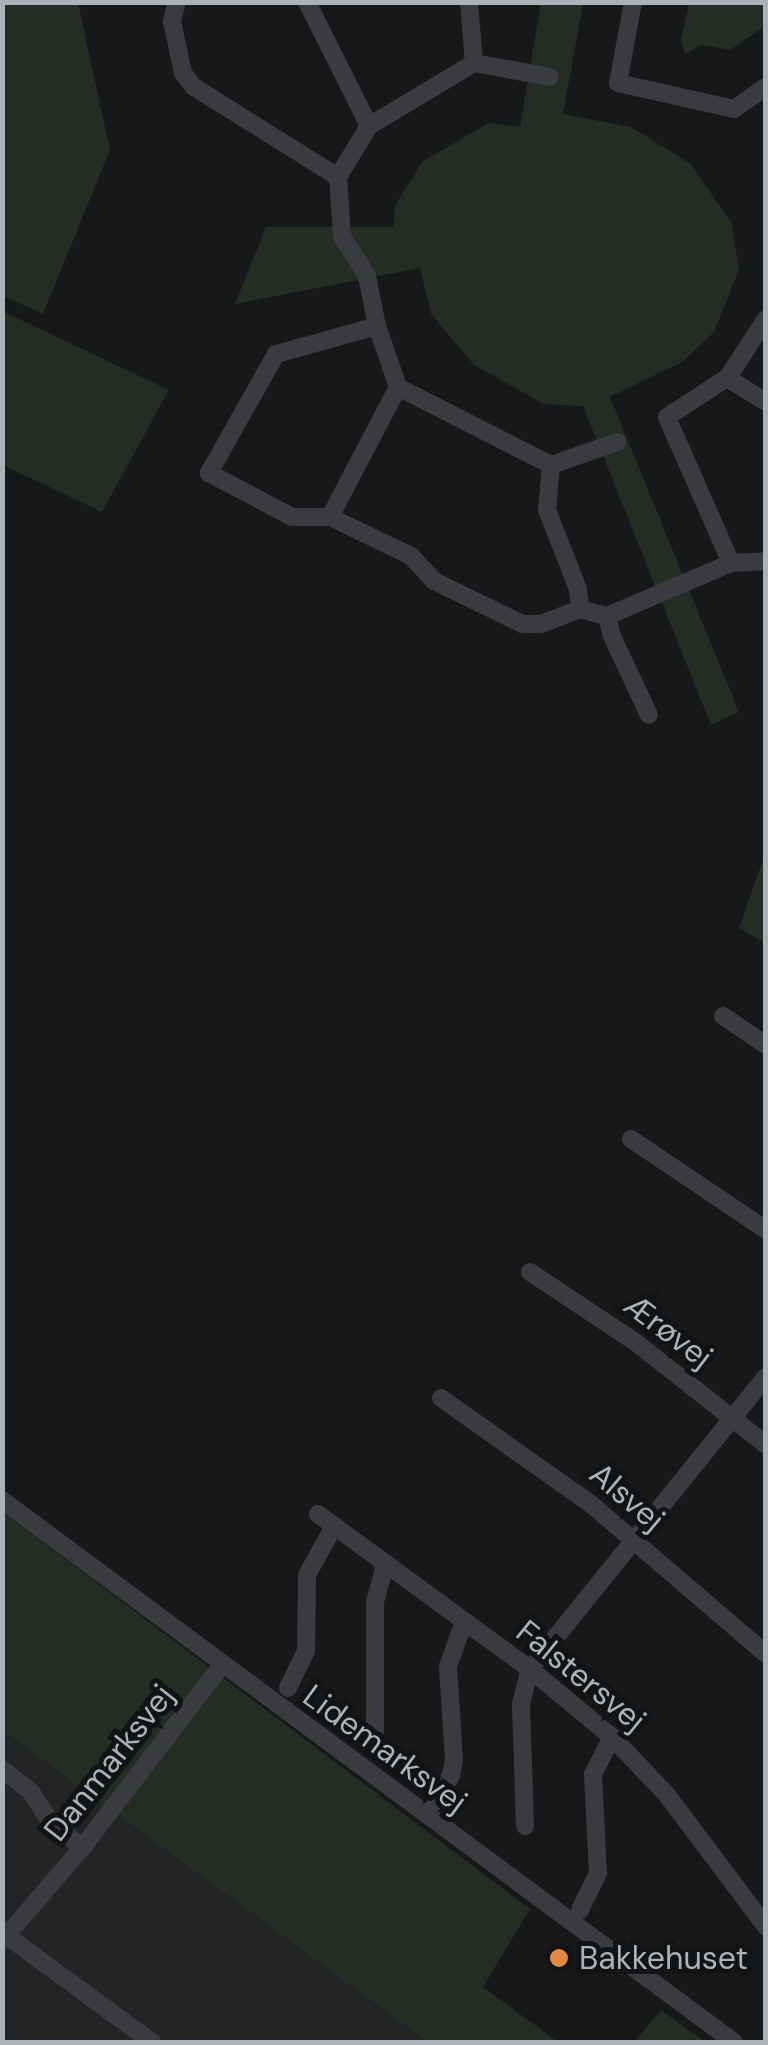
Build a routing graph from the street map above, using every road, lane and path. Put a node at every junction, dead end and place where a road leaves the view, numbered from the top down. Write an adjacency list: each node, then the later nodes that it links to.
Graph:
1 (177, 2): 9 (street)
2 (307, 2): 8 (street)
3 (470, 2): 5 (street)
4 (633, 2): 7 (street)
5 (474, 62): 6 (street); 8 (street)
6 (550, 77)
7 (766, 87)
8 (368, 126): 9 (street)
9 (338, 178): 11 (street)
10 (766, 318): 12 (street)
11 (377, 326): 13 (street); 17 (street)
12 (727, 378): 14 (street); 19 (street)
13 (398, 388): 16 (street); 17 (street)
14 (766, 402)
15 (617, 442): 16 (street)
16 (551, 464): 20 (street)
17 (330, 516): 20 (street)
18 (766, 561): 19 (street)
19 (730, 563): 21 (street)
20 (580, 609): 21 (street)
21 (607, 616): 22 (street)
22 (649, 715)
23 (724, 1016): 24 (street)
24 (766, 1044)
25 (632, 1139): 26 (street)
26 (766, 1230)
27 (530, 1272): 30 (street, Ærøvej)
28 (766, 1377): 30 (street)
29 (442, 1398): 35 (street, Alsvej)
30 (733, 1418): 31 (street, Ærøvej); 35 (street)
31 (766, 1445)
32 (2, 1500): 39 (street, Lidemarksvej)
33 (318, 1514): 34 (street, Falstersvej)
34 (334, 1526): 36 (street, Falstersvej); 41 (street)
35 (632, 1540): 38 (street, Alsvej); 40 (street)
36 (385, 1564): 37 (street, Falstersvej); 42 (street)
37 (464, 1622): 40 (street, Falstersvej); 45 (street)
38 (766, 1654)
39 (222, 1666): 47 (street, Danmarksvej); 52 (street, Lidemarksvej)
40 (530, 1669): 43 (street, Falstersvej); 46 (street)
41 (288, 1688)
42 (375, 1732)
43 (612, 1737): 48 (street); 49 (street, Falstersvej)
44 (2, 1770): 47 (street)
45 (435, 1802)
46 (525, 1826)
47 (82, 1848): 50 (street, Danmarksvej)
48 (580, 1910)
49 (766, 1926)
50 (5, 1939): 51 (street)
51 (152, 2042)
52 (734, 2042)

